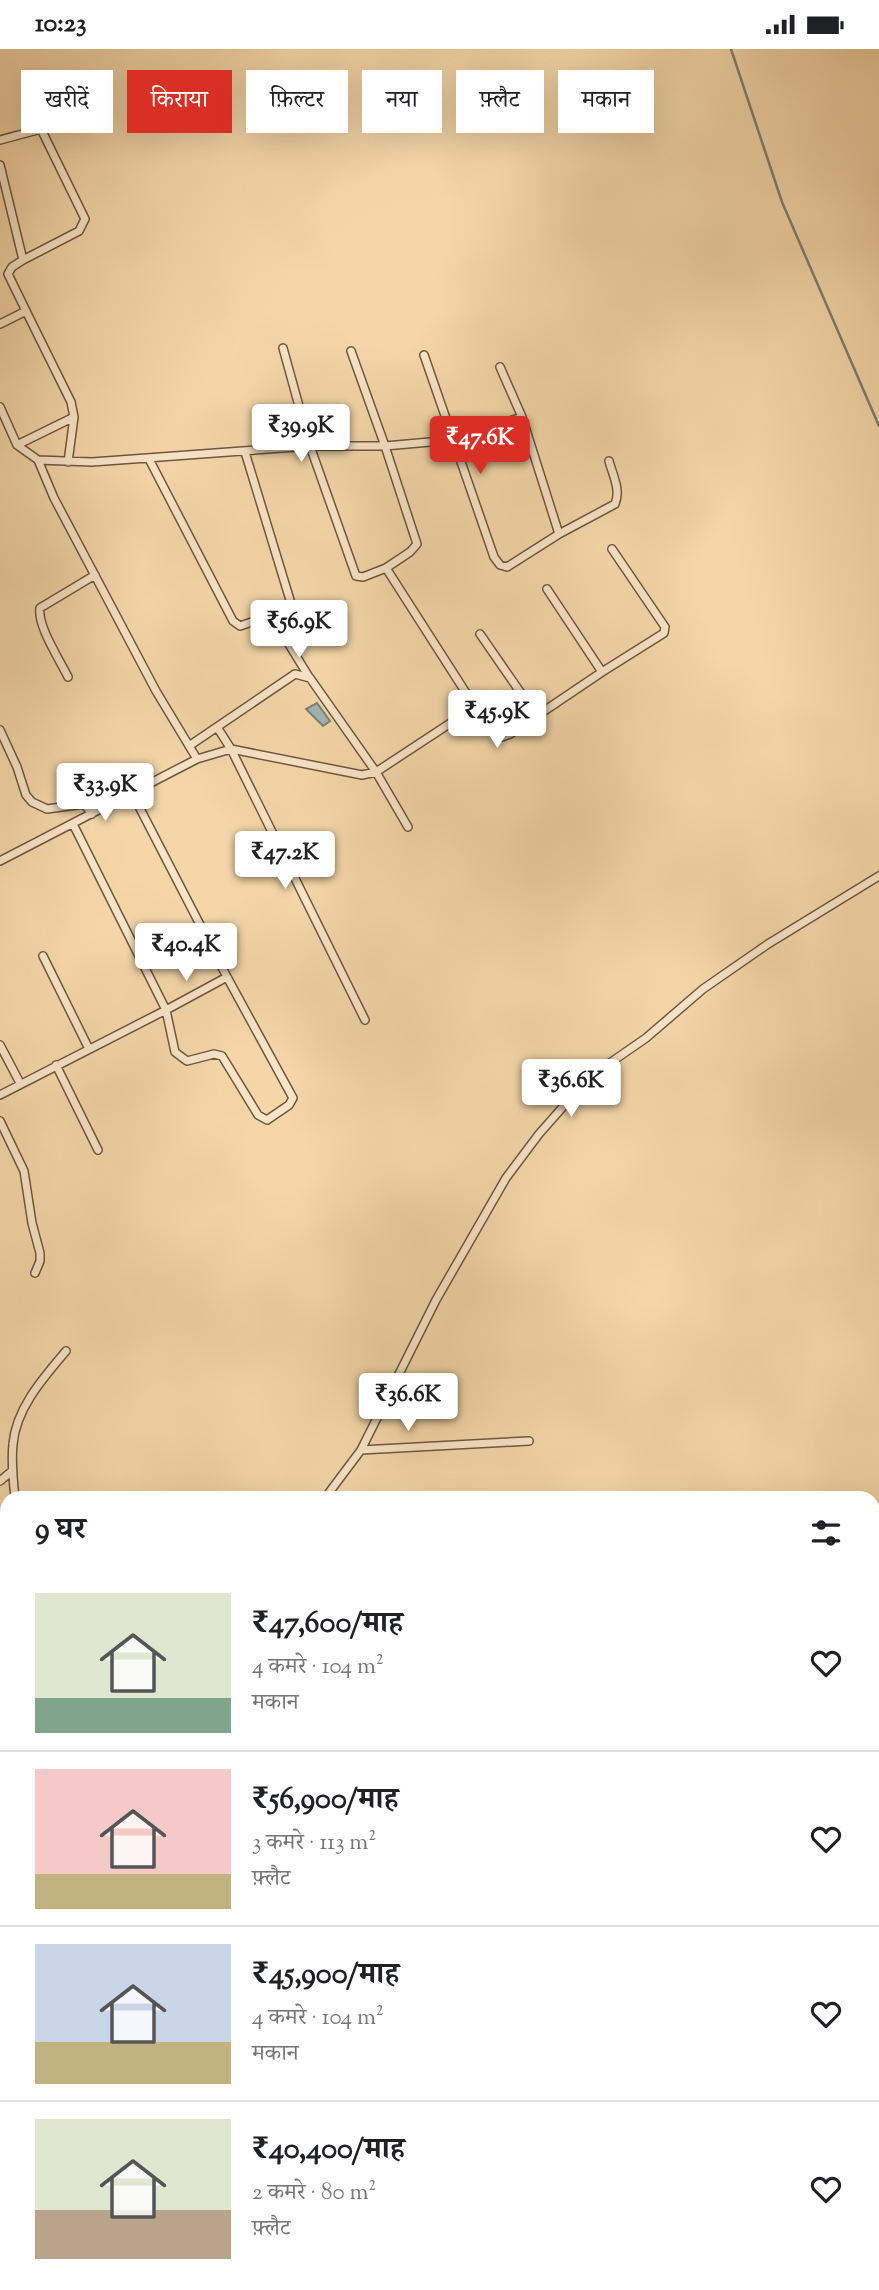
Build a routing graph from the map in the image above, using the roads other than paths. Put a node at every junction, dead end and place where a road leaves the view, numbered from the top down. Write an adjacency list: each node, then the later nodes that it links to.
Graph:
1 (0, 140): 3 (street)
2 (0, 165): 3 (street)
3 (23, 260): 4 (street)
4 (26, 311): 5 (street); 11 (street)
5 (0, 324)
6 (283, 348): 15 (street)
7 (352, 351): 16 (street)
8 (424, 355): 13 (street)
9 (500, 367): 12 (street)
10 (0, 407): 14 (street)
11 (74, 417): 14 (street); 21 (street)
12 (522, 418): 13 (street); 22 (street)
13 (452, 440): 16 (street); 22 (street)
14 (18, 445): 19 (street)
15 (310, 446): 16 (street); 17 (street); 24 (street)
16 (385, 446): 24 (street)
17 (244, 451): 18 (street); 27 (street)
18 (149, 459): 21 (street); 27 (street)
19 (37, 460): 21 (street); 25 (street)
20 (609, 461): 22 (street)
21 (68, 462)
22 (559, 534)
23 (612, 549): 29 (street)
24 (386, 569): 32 (street)
25 (95, 575): 30 (street); 36 (street)
26 (547, 589): 29 (street)
27 (271, 615): 31 (street)
28 (480, 634): 33 (street)
29 (602, 671): 33 (street)
30 (68, 677)
31 (310, 678): 34 (street); 39 (street)
32 (475, 707): 33 (street); 39 (street)
33 (536, 715)
34 (217, 727): 36 (street); 37 (street)
35 (0, 730): 41 (street)
36 (189, 746): 38 (street)
37 (230, 749): 38 (street); 39 (street); 49 (street)
38 (197, 759): 40 (street)
39 (376, 772): 43 (street)
40 (132, 793): 41 (street); 47 (street)
41 (92, 814): 42 (street)
42 (73, 824): 44 (street); 48 (street)
43 (408, 827)
44 (0, 861)
45 (879, 876): 60 (street)
46 (43, 956): 51 (street)
47 (227, 977): 48 (street); 48 (street)
48 (166, 1010): 51 (street)
49 (365, 1020)
50 (0, 1045): 53 (street)
51 (89, 1049): 52 (street)
52 (56, 1065): 53 (street); 56 (street)
53 (20, 1083): 54 (street)
54 (0, 1095)
55 (0, 1121): 57 (street)
56 (98, 1150)
57 (35, 1273)
58 (66, 1351): 61 (street)
59 (529, 1441): 60 (street)
60 (361, 1450): 64 (street)
61 (12, 1471): 62 (street); 63 (street)
62 (0, 1481)
63 (14, 1491)
64 (330, 1491)

